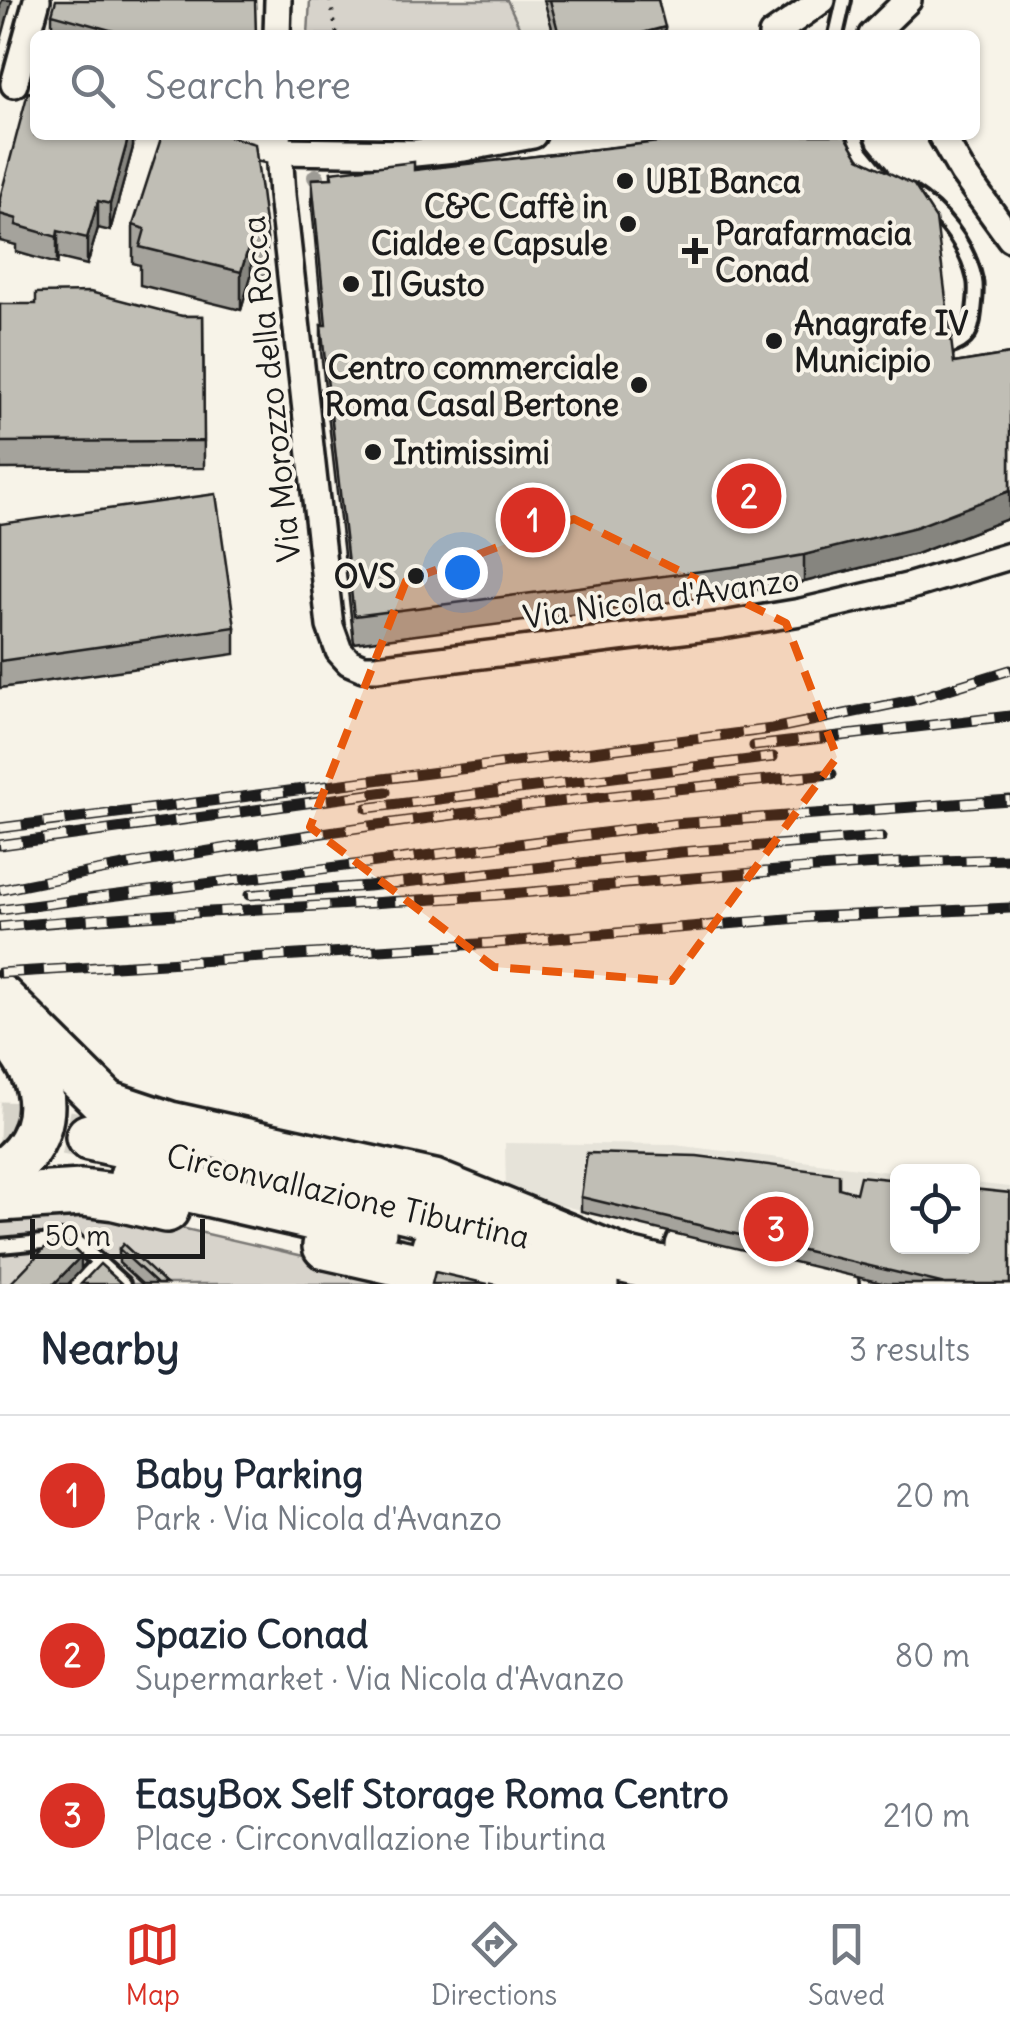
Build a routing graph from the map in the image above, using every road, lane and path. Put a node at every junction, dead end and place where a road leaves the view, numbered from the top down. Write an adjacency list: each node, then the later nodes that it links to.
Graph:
1 (37, 0): 12 (street)
2 (278, 0): 7 (street)
3 (330, 0): 8 (path)
4 (822, 0): 9 (street)
5 (844, 0): 10 (lane)
6 (908, 0): 11 (street)
7 (277, 30)
8 (336, 30)
9 (779, 30)
10 (837, 30)
11 (885, 30)
12 (16, 84)
13 (252, 140): 17 (street)
14 (506, 140): 17 (street)
15 (857, 140): 19 (lane)
16 (944, 140): 18 (street)
17 (278, 143): 21 (street, Via Morozzo della Rocca)
18 (1010, 238)
19 (948, 347)
20 (1010, 556): 21 (street, Via Nicola d'Avanzo)
21 (332, 636)
22 (0, 998): 24 (highway)
23 (0, 1021): 25 (highway)
24 (91, 1139): 26 (highway); 27 (highway); 32 (highway, Circonvallazione Tiburtina); 35 (highway)
25 (0, 1173)
26 (434, 1183): 32 (highway); 37 (highway, Circonvallazione Tiburtina)
27 (0, 1198)
28 (54, 1240): 29 (lane); 30 (lane); 31 (lane)
29 (0, 1246)
30 (43, 1252)
31 (99, 1262): 33 (lane); 34 (lane)
32 (610, 1272): 36 (highway, Circonvallazione Tiburtina)
33 (78, 1284)
34 (124, 1284)
35 (502, 1284)
36 (724, 1284)
37 (835, 1284)

